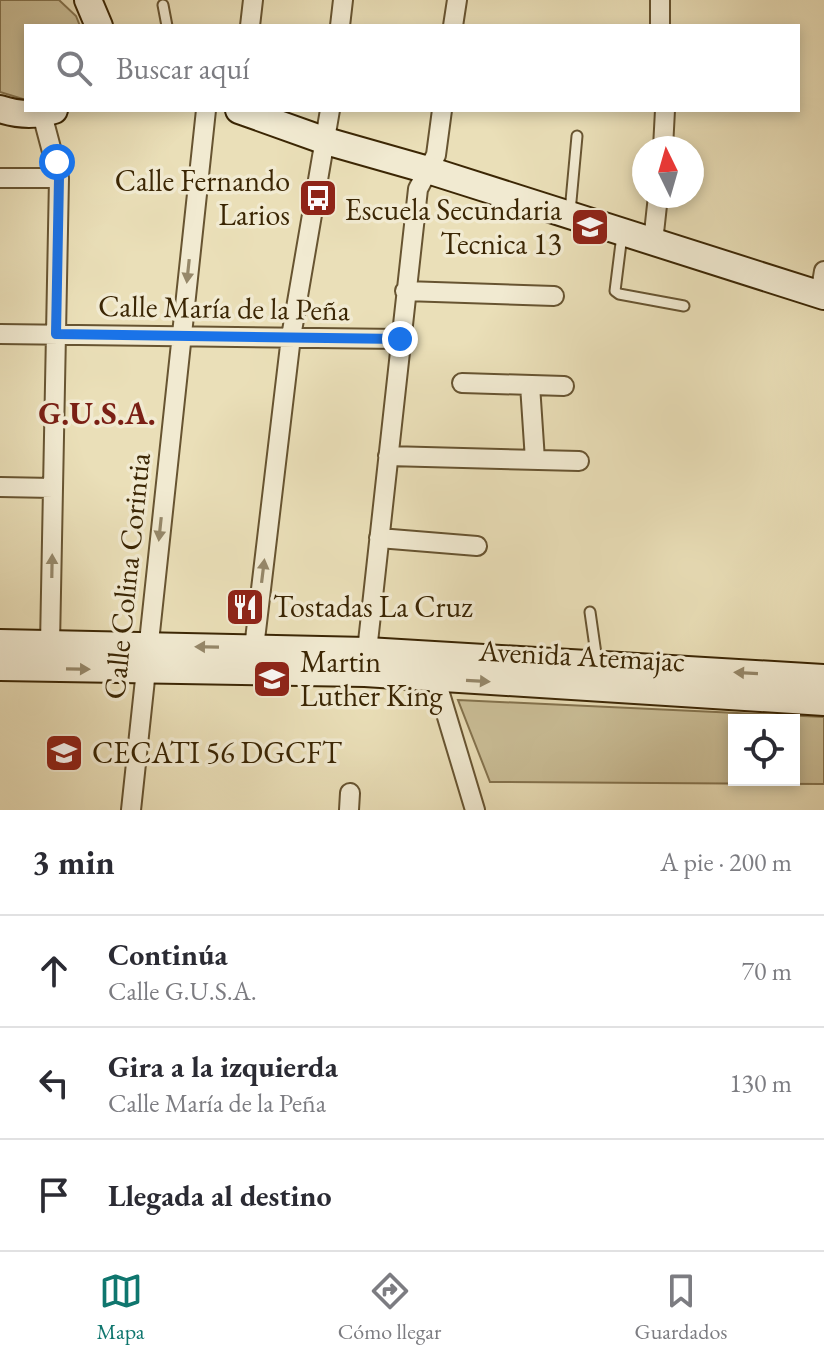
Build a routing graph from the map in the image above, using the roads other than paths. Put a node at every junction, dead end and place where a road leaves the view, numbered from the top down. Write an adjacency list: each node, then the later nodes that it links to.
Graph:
1 (88, 0): 7 (main road)
2 (253, 0): 9 (street)
3 (343, 0): 10 (street)
4 (457, 0): 11 (street)
5 (660, 0): 12 (street)
6 (163, 5): 8 (lane)
7 (98, 24)
8 (167, 24)
9 (250, 24)
10 (340, 24)
11 (453, 24)
12 (660, 24)
13 (0, 109): 14 (main road)
14 (48, 112): 25 (street)
15 (206, 112): 36 (street, Calle Colina Corintia, one-way to 36)
16 (247, 112): 22 (main road)
17 (330, 112): 22 (street)
18 (442, 112): 23 (street)
19 (666, 116): 21 (street)
20 (577, 136): 27 (lane)
21 (664, 136)
22 (326, 141): 23 (main road); 37 (street)
23 (428, 170): 27 (main road); 31 (street)
24 (0, 178): 25 (street)
25 (59, 178): 35 (street)
26 (657, 208): 29 (street)
27 (569, 215): 28 (main road)
28 (622, 232): 29 (main road); 33 (lane)
29 (653, 242): 30 (main road)
30 (823, 287)
31 (405, 291): 32 (street); 38 (street)
32 (554, 296)
33 (684, 306)
34 (0, 334): 35 (street, Calle María de la Peña)
35 (56, 334): 36 (street, Calle María de la Peña); 46 (street)
36 (181, 336): 37 (street, Calle María de la Peña); 53 (street, Calle Colina Corintia, one-way to 53)
37 (291, 337): 38 (street, Calle María de la Peña); 52 (street, one-way to 37)
38 (400, 339): 42 (street)
39 (462, 383): 40 (street)
40 (530, 385): 41 (street); 43 (street)
41 (564, 386)
42 (388, 456): 43 (street); 47 (street)
43 (535, 460): 44 (street)
44 (579, 461)
45 (0, 487): 46 (street)
46 (53, 488): 51 (street, one-way to 46)
47 (379, 538): 48 (street); 54 (street)
48 (477, 546)
49 (590, 612): 55 (lane)
50 (0, 643): 51 (main road, Avenida Atemajac)
51 (50, 644): 53 (main road, Avenida Atemajac)
52 (254, 648): 53 (main road, Avenida Atemajac, one-way to 53); 54 (main road, Avenida Atemajac)
53 (145, 658): 54 (main road, Avenida Atemajac); 56 (main road, Avenida Atemajac, one-way to 53); 60 (street, Calle Colina Corintia)
54 (366, 662): 57 (main road, Avenida Atemajac)
55 (597, 665): 57 (main road, Avenida Atemajac); 58 (main road, Avenida Atemajac, one-way to 55)
56 (0, 667)
57 (432, 667): 59 (main road, Avenida Atemajac, one-way to 59); 61 (street)
58 (824, 678)
59 (824, 702)
60 (131, 810)
61 (475, 810)

